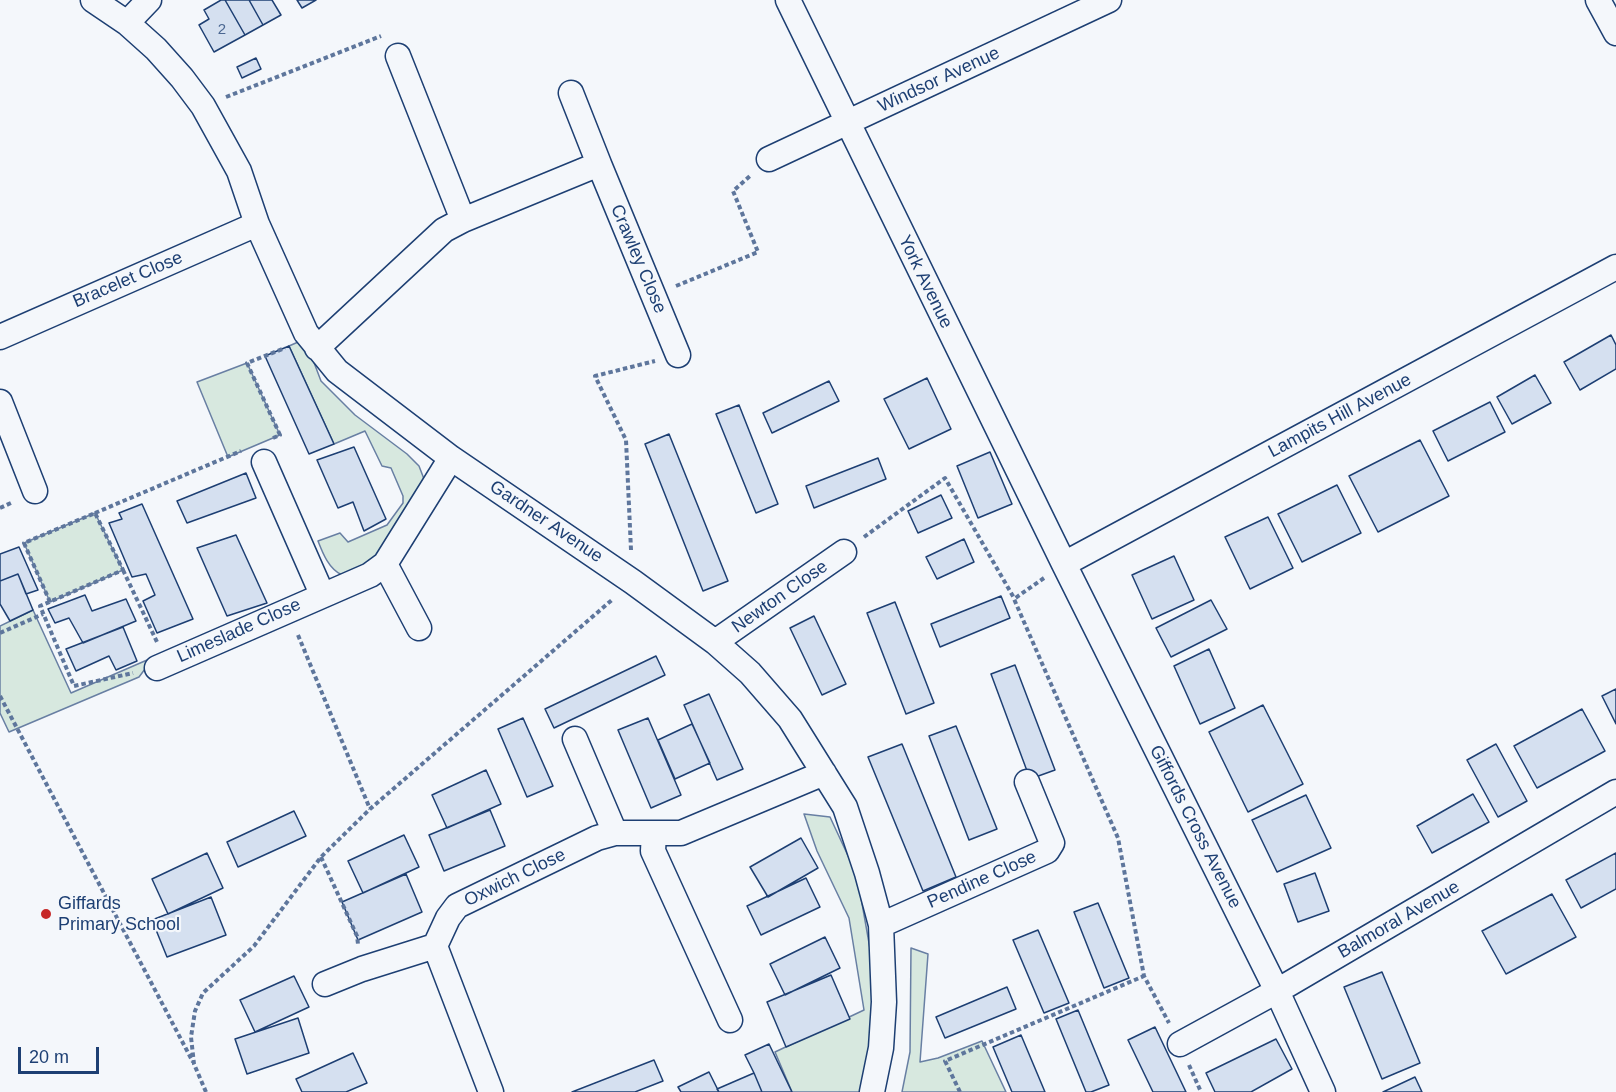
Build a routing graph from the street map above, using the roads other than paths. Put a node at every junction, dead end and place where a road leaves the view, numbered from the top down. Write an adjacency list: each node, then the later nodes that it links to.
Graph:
1 (93, 0): 6 (street, Gardner Avenue)
2 (149, 0): 6 (street)
3 (788, 0): 10 (street, York Avenue)
4 (1109, 0): 10 (street, Windsor Avenue)
5 (1598, 0): 7 (street)
6 (128, 22): 14 (street, Gardner Avenue)
7 (1616, 33)
8 (398, 56): 13 (street)
9 (571, 93): 12 (street, Crawley Close)
10 (848, 123): 11 (street, Windsor Avenue); 25 (street, York Avenue)
11 (769, 159)
12 (598, 164): 13 (street); 18 (street, Crawley Close)
13 (463, 220): 17 (street)
14 (257, 224): 16 (street, Bracelet Close); 17 (street, Gardner Avenue)
15 (1616, 267): 25 (street, Lampits Hill Avenue)
16 (0, 337)
17 (313, 343): 21 (street, Gardner Avenue)
18 (678, 355)
19 (0, 402): 22 (street)
20 (261, 450): 26 (street, Limeslade Close)
21 (451, 458): 24 (street, Limeslade Close); 28 (street, Gardner Avenue)
22 (35, 491)
23 (844, 552): 28 (street, Newton Close)
24 (386, 564): 26 (street, Limeslade Close); 27 (street)
25 (1064, 564): 39 (street, Giffords Cross Avenue)
26 (322, 594): 29 (street, Limeslade Close)
27 (419, 628)
28 (715, 642): 31 (street, Gardner Avenue)
29 (162, 666)
30 (575, 739): 34 (street)
31 (824, 773): 35 (street, Oxwich Close); 36 (street, Gardner Avenue)
32 (1027, 782): 36 (street, Pendine Close)
33 (1616, 792): 39 (street, Balmoral Avenue)
34 (615, 833): 35 (street, Oxwich Close); 37 (street, Oxwich Close)
35 (654, 834): 40 (street)
36 (881, 925): 43 (street, Gardner Avenue)
37 (435, 946): 38 (street); 42 (street)
38 (325, 984)
39 (1277, 992): 41 (street, Balmoral Avenue); 44 (street, Giffords Cross Avenue)
40 (730, 1020)
41 (1180, 1044)
42 (491, 1092)
43 (873, 1092)
44 (1323, 1092)

